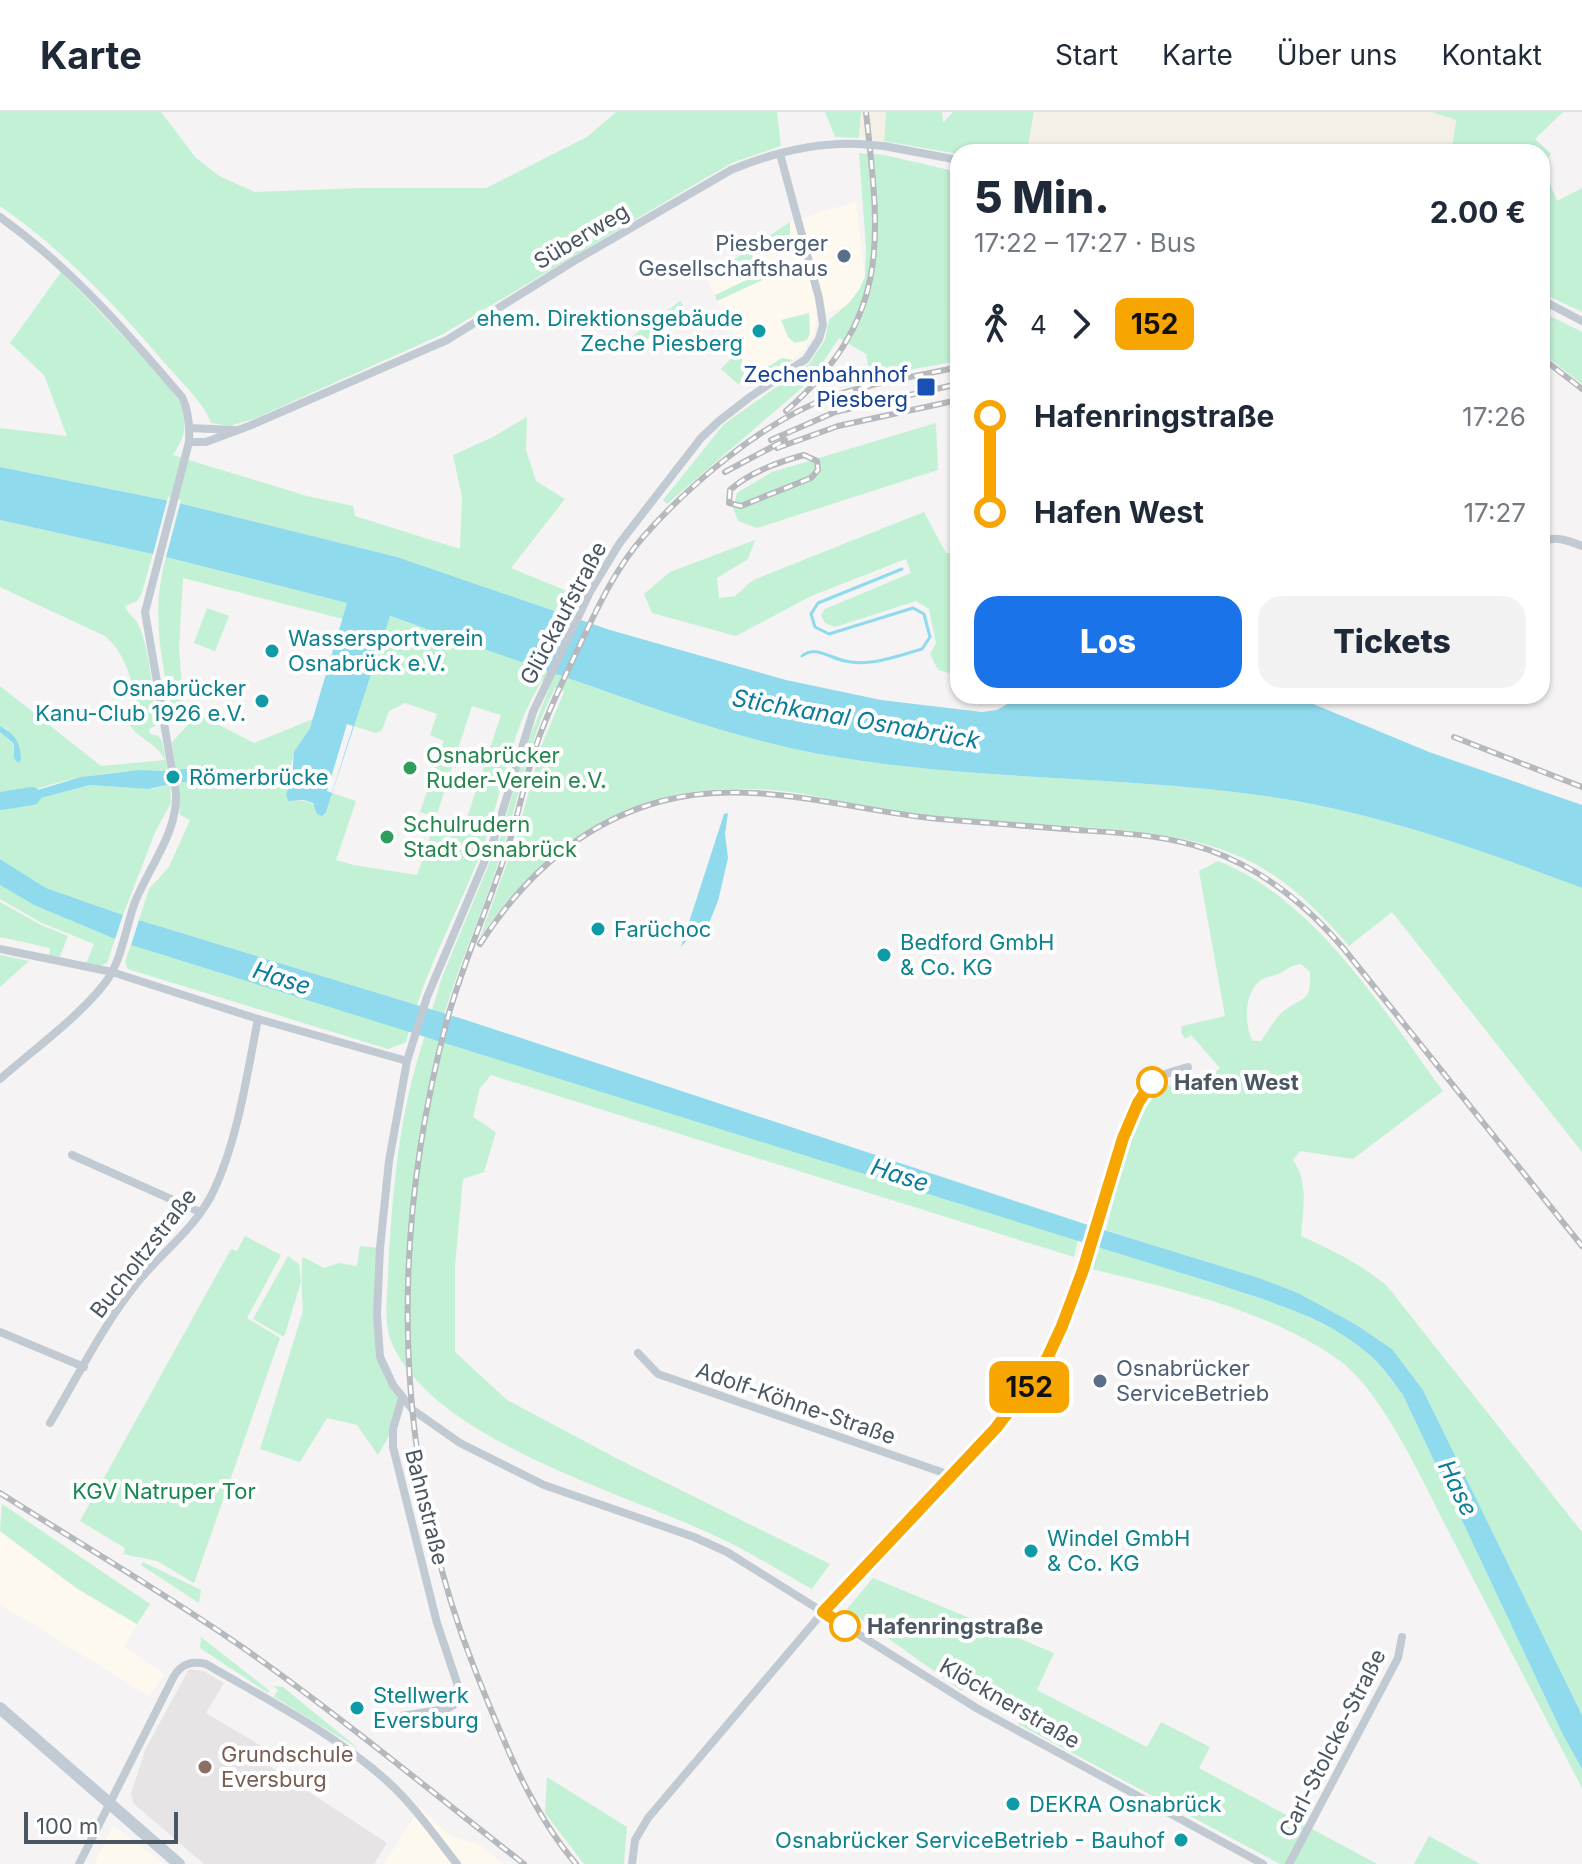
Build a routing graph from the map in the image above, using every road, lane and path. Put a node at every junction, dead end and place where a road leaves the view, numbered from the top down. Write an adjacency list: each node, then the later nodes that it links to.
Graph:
1 (780, 154): 2 (street, Süberweg, bridge); 7 (street, Süberweg); 14 (street, Glückaufstraße)
2 (950, 158)
3 (0, 217): 6 (street)
4 (1550, 304): 5 (street)
5 (1582, 321)
6 (190, 428): 7 (street, Süberweg); 8 (street)
7 (239, 430): 8 (street, Süberweg)
8 (189, 442): 12 (street)
9 (1550, 539): 10 (street)
10 (1582, 546)
11 (0, 949): 12 (street)
12 (112, 972): 13 (street); 16 (street)
13 (258, 1019): 14 (street); 18 (street, Bucholtzstraße)
14 (407, 1061): 22 (street)
15 (1188, 1067): 24 (street)
16 (0, 1079)
17 (72, 1155): 18 (street)
18 (200, 1212): 21 (street, Bucholtzstraße)
19 (0, 1332): 21 (street)
20 (638, 1353): 24 (street, Adolf-Köhne-Straße)
21 (84, 1367): 23 (street, Bucholtzstraße)
22 (402, 1398): 25 (street, Klöcknerstraße); 28 (street, Bahnstraße)
23 (50, 1423)
24 (950, 1475): 25 (street)
25 (823, 1612): 30 (street); 34 (street, Klöcknerstraße)
26 (1402, 1637): 35 (street, Carl-Stolcke-Straße)
27 (0, 1708): 29 (street)
28 (388, 1718)
29 (111, 1805): 31 (street); 32 (street); 33 (street)
30 (632, 1863)
31 (79, 1864)
32 (179, 1864)
33 (457, 1864)
34 (1263, 1864)
35 (1289, 1864)

